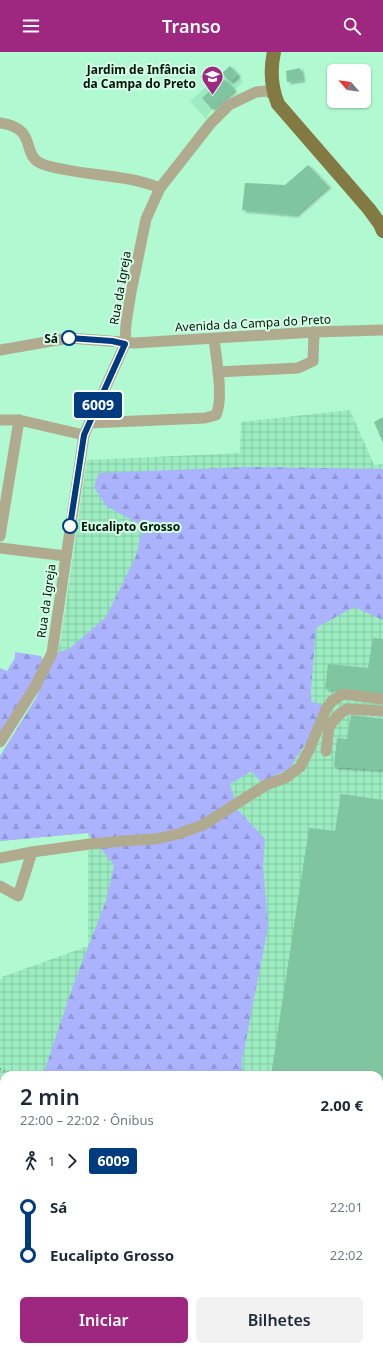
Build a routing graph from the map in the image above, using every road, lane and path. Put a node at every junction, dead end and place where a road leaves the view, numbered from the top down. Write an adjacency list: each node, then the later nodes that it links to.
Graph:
1 (274, 52): 2 (main road)
2 (273, 94): 4 (street, Rua da Igreja); 5 (main road)
3 (0, 123): 4 (street)
4 (160, 188): 9 (street, Rua da Igreja)
5 (383, 232)
6 (383, 330): 7 (street, Avenida da Campa do Preto)
7 (314, 332): 8 (street, Avenida da Campa do Preto); 11 (street)
8 (214, 339): 9 (street, Avenida da Campa do Preto); 11 (street)
9 (125, 344): 10 (street, Avenida da Campa do Preto); 14 (street, Rua da Igreja)
10 (0, 350)
11 (218, 372): 14 (street)
12 (0, 420): 13 (street)
13 (19, 420): 15 (street); 16 (street)
14 (90, 423): 15 (street, Rua da Igreja)
15 (84, 435): 18 (street, Rua da Igreja)
16 (0, 536)
17 (0, 548): 18 (street)
18 (66, 556): 21 (street, Rua da Igreja)
19 (383, 699): 23 (street)
20 (383, 711): 22 (street)
21 (0, 742)
22 (326, 750)
23 (32, 852): 24 (street); 25 (street)
24 (0, 858)
25 (0, 886)

